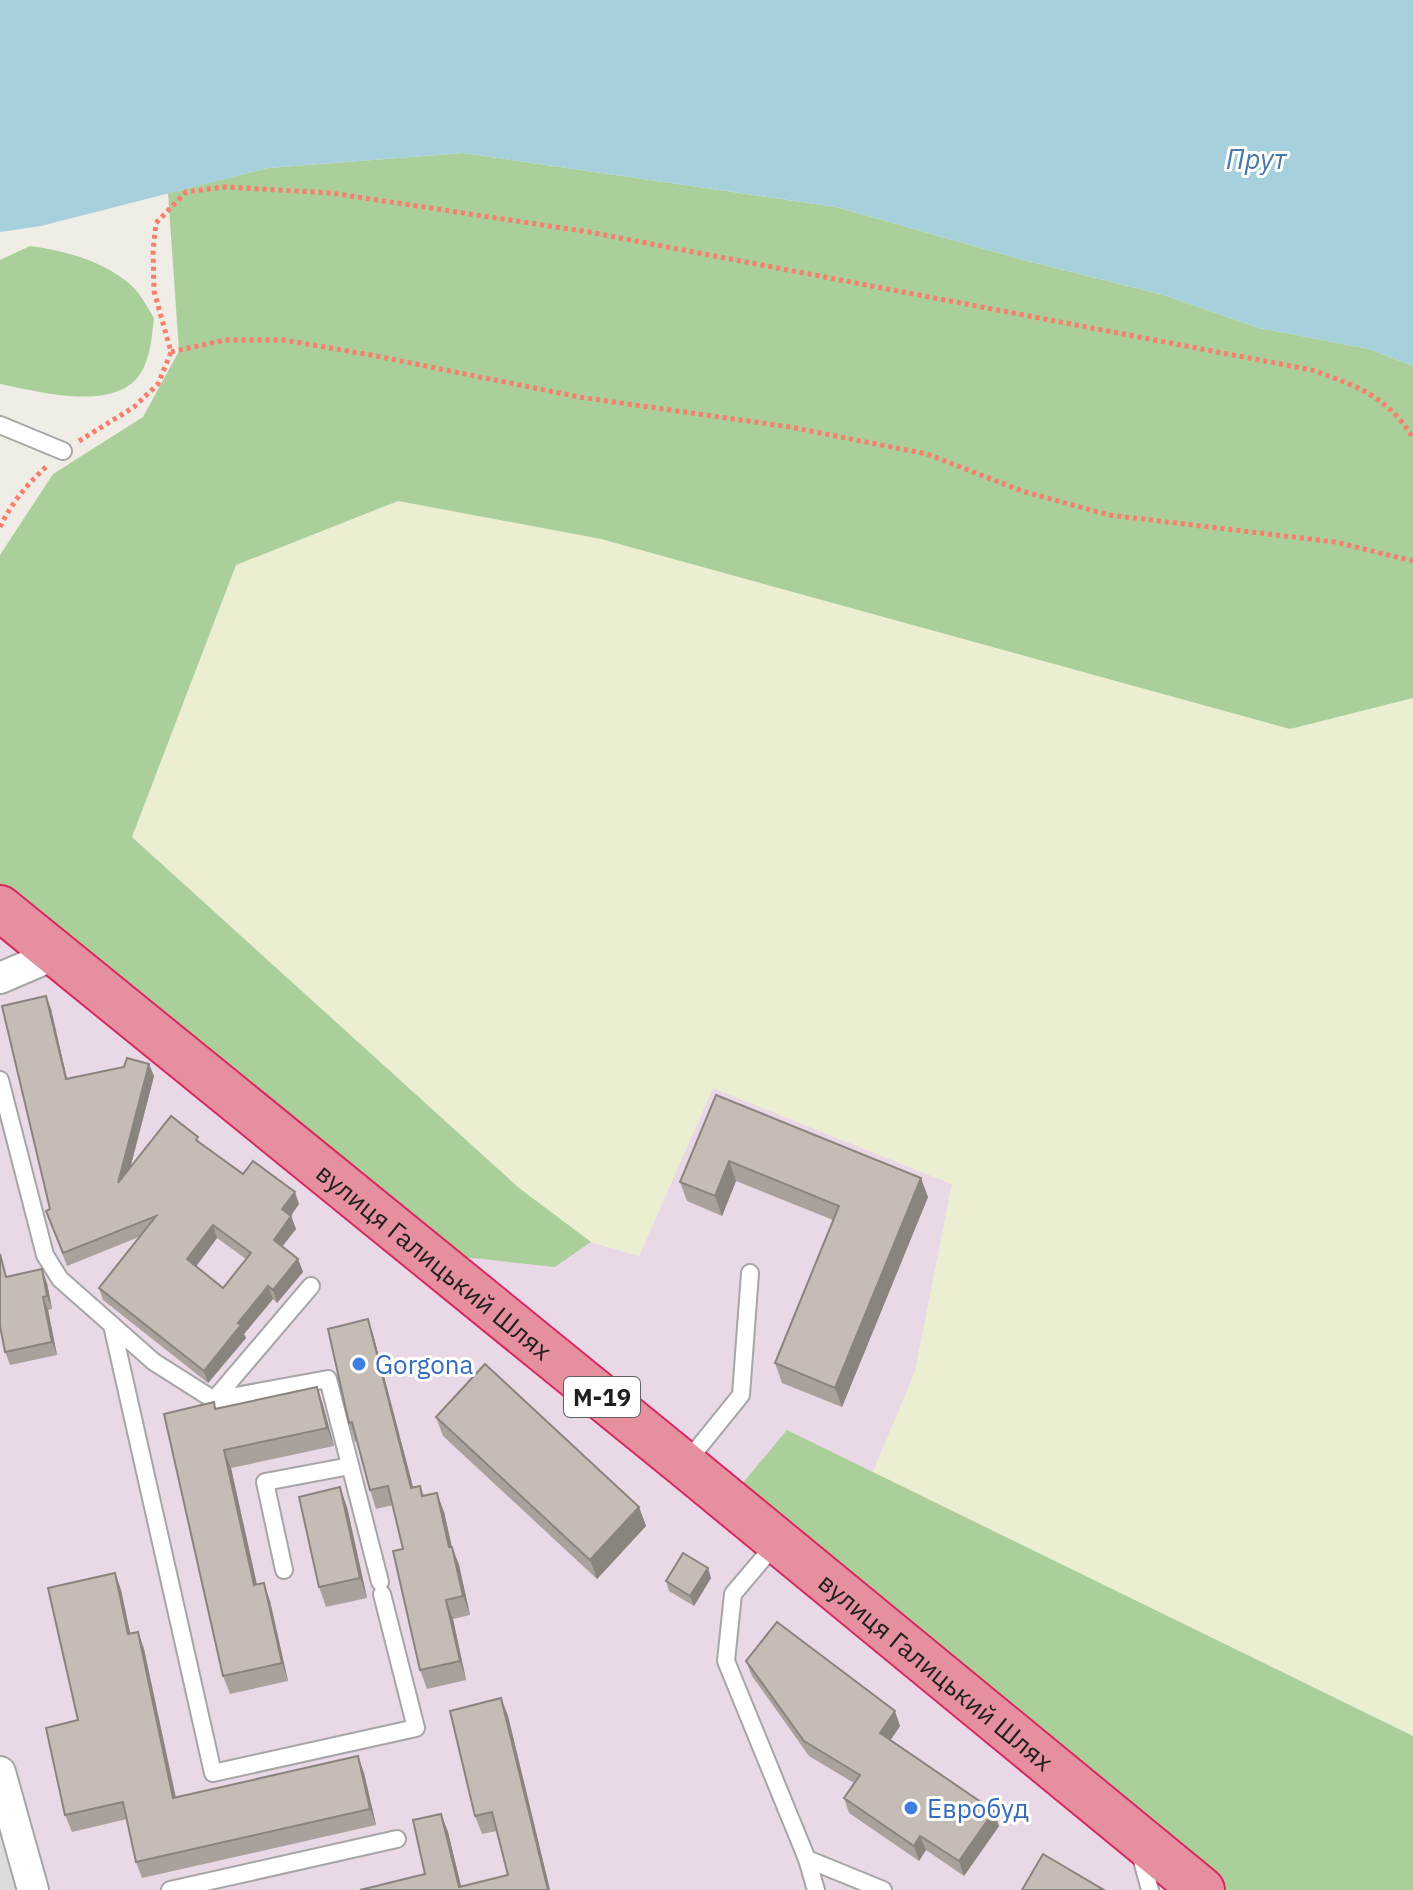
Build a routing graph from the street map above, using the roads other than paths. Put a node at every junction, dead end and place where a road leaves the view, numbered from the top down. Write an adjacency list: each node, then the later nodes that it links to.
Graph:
1 (0, 425): 2 (lane)
2 (63, 451)
3 (0, 908): 4 (highway, вулиця Галицький Шлях / М-19)
4 (56, 954): 5 (street); 11 (highway, вулиця Галицький Шлях / М-19)
5 (0, 978)
6 (0, 1080): 9 (lane)
7 (750, 1273): 11 (lane)
8 (311, 1286): 10 (lane)
9 (112, 1325): 10 (lane); 12 (lane)
10 (214, 1400): 12 (lane)
11 (685, 1465): 13 (highway, вулиця Галицький Шлях / М-19)
12 (350, 1466): 14 (lane)
13 (778, 1541): 16 (highway, вулиця Галицький Шлях / М-19); 18 (lane)
14 (284, 1570)
15 (0, 1772): 19 (street)
16 (1136, 1836): 23 (lane); 24 (highway, вулиця Галицький Шлях / М-19)
17 (397, 1839): 20 (lane)
18 (807, 1859): 21 (lane); 22 (lane)
19 (33, 1890)
20 (170, 1890)
21 (816, 1890)
22 (883, 1890)
23 (1150, 1890)
24 (1202, 1890)

